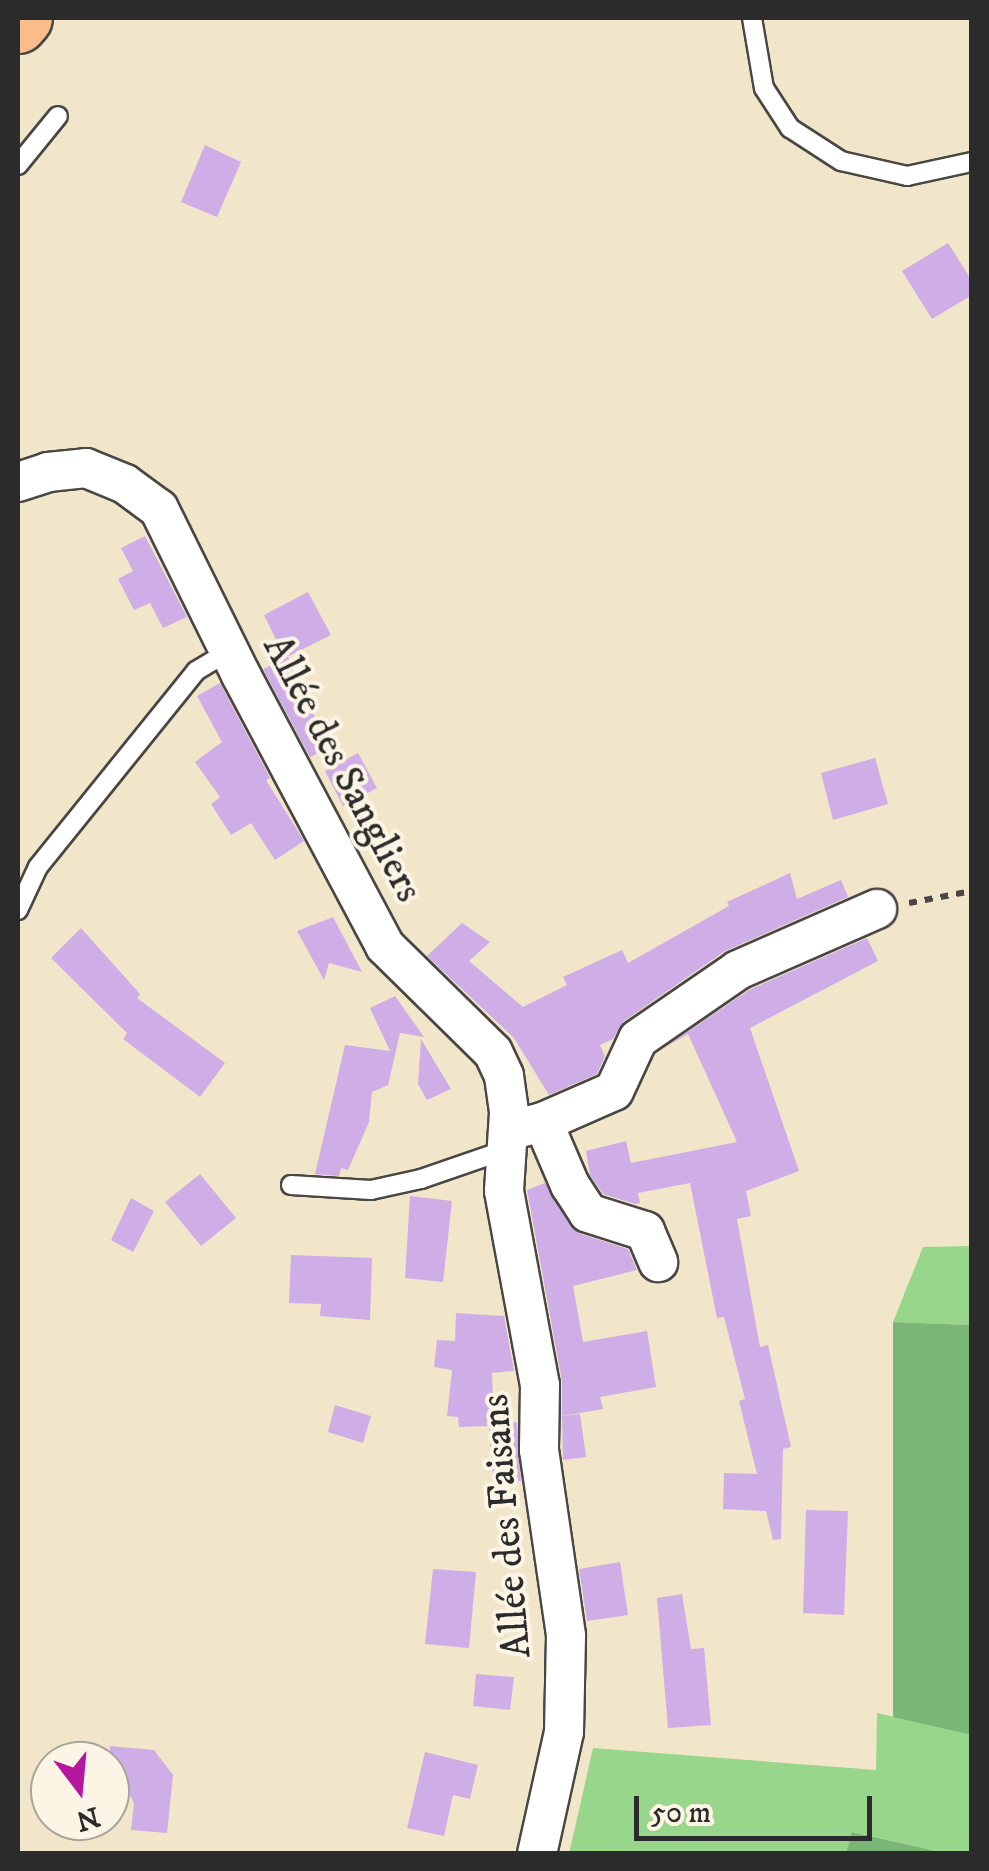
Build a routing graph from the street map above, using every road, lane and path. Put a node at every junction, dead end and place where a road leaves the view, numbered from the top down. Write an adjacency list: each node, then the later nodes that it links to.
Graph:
1 (24, 18): 3 (main road)
2 (752, 18): 5 (lane)
3 (18, 25)
4 (58, 116): 6 (lane)
5 (972, 162)
6 (18, 165)
7 (18, 482): 8 (street, Allée des Sangliers)
8 (228, 651): 10 (lane); 12 (street, Allée des Sangliers)
9 (972, 891): 11 (path)
10 (18, 910)
11 (877, 910): 12 (street)
12 (520, 1134): 13 (lane); 14 (street, Allée des Sangliers); 15 (street)
13 (291, 1186)
14 (504, 1191): 16 (street, Allée des Faisans)
15 (658, 1262)
16 (537, 1854)

